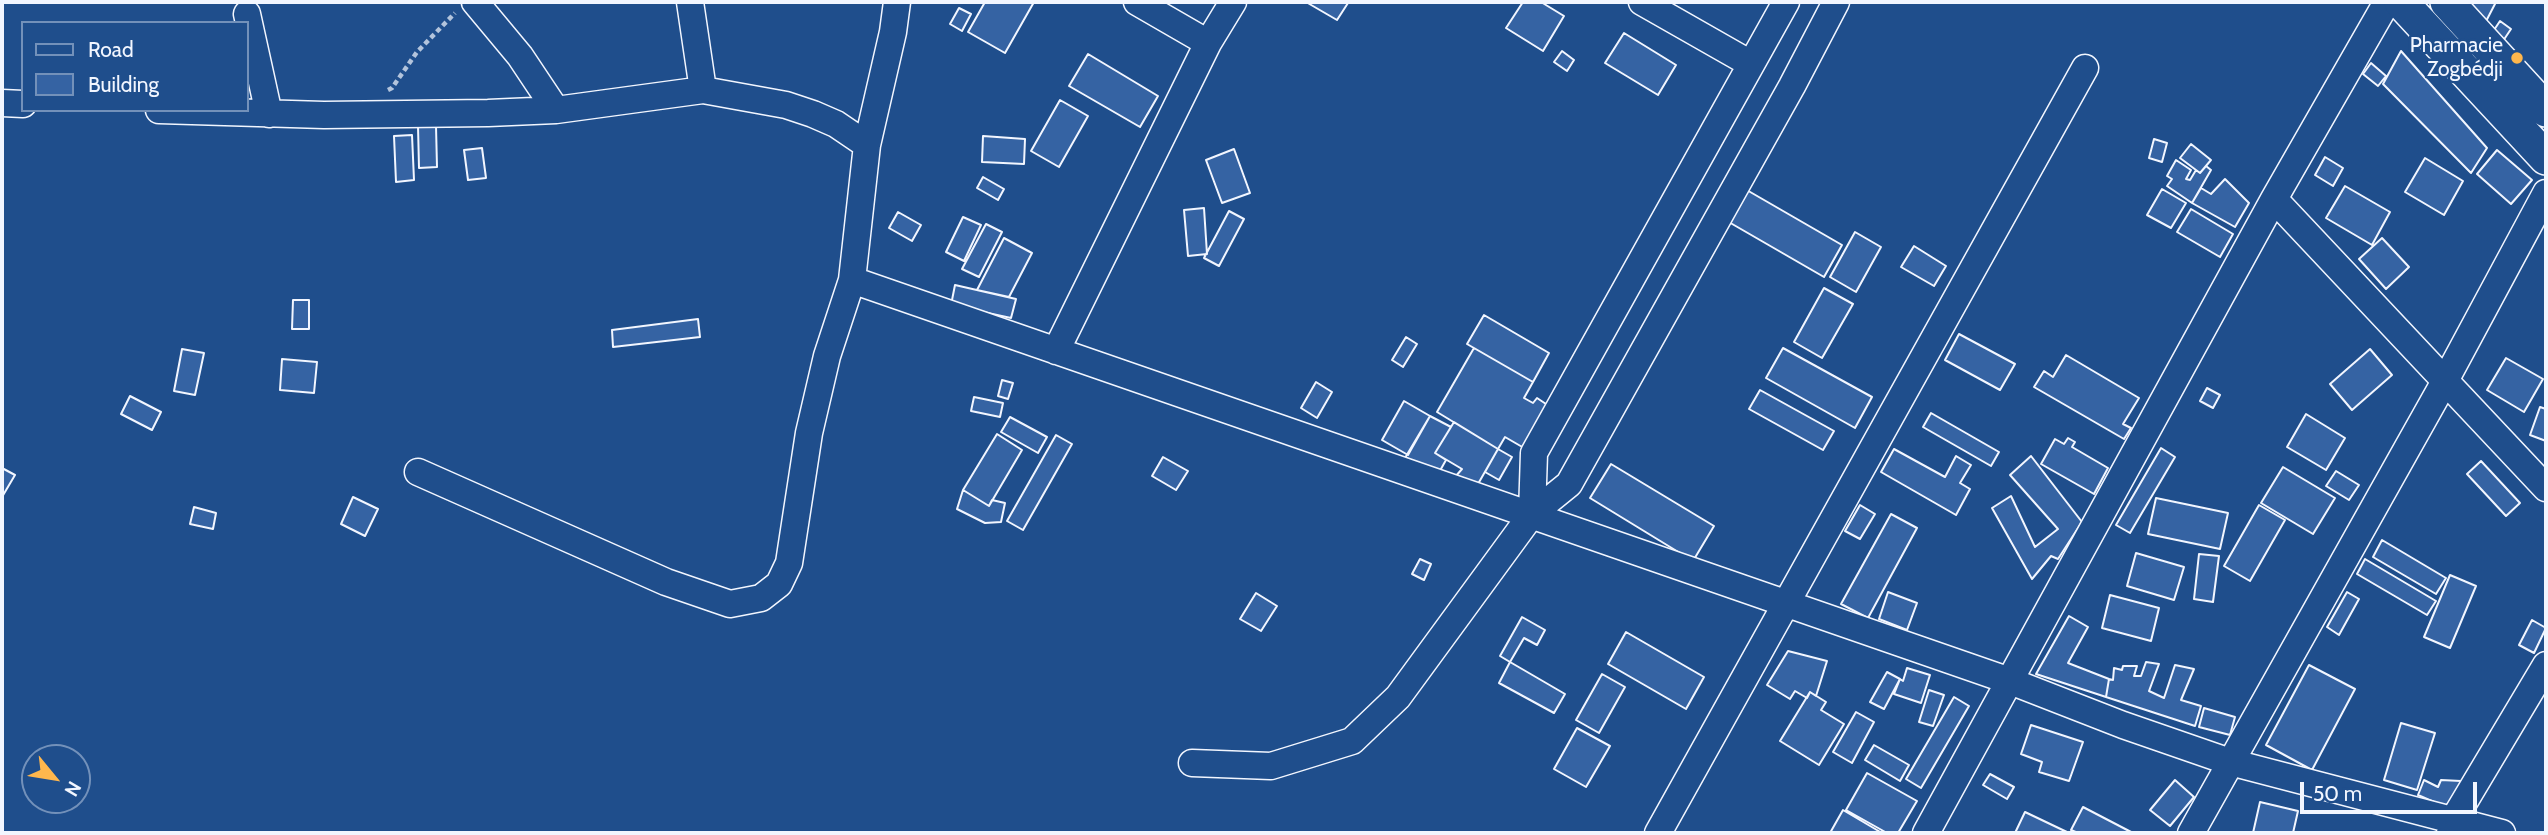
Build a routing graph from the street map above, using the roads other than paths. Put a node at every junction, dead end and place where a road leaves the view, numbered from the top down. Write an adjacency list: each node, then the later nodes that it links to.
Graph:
1 (690, 2): 16 (street)
2 (897, 2): 23 (street)
3 (1137, 2): 13 (street)
4 (1233, 2): 13 (street)
5 (1642, 2): 14 (street)
6 (1786, 2): 14 (street)
7 (1836, 2): 32 (street)
8 (2387, 2): 26 (street)
9 (2401, 2): 24 (main road)
10 (2447, 2): 20 (main road)
11 (482, 9): 19 (street)
12 (247, 14): 22 (street)
13 (1208, 43): 28 (street)
14 (1751, 64): 32 (street)
15 (2085, 68): 33 (street)
16 (704, 90): 19 (street); 23 (street)
17 (2, 103): 18 (street)
18 (21, 104)
19 (556, 110): 22 (street)
20 (2546, 110)
21 (214, 112): 22 (street)
22 (269, 114)
23 (867, 145): 27 (street)
24 (2546, 158)
25 (2546, 193): 29 (street)
26 (2274, 199): 29 (street); 35 (street)
27 (852, 280): 28 (street); 30 (street)
28 (1056, 351): 32 (street)
29 (2445, 381): 31 (street); 36 (street)
30 (418, 472)
31 (2546, 488)
32 (1532, 514): 33 (street); 37 (street)
33 (1784, 604): 35 (street); 39 (street)
34 (2546, 665): 38 (street)
35 (2010, 681): 36 (street); 40 (street)
36 (2230, 762): 38 (street); 41 (street)
37 (1192, 763)
38 (2452, 826): 42 (street)
39 (1658, 833)
40 (1926, 833)
41 (2191, 833)
42 (2502, 833)

